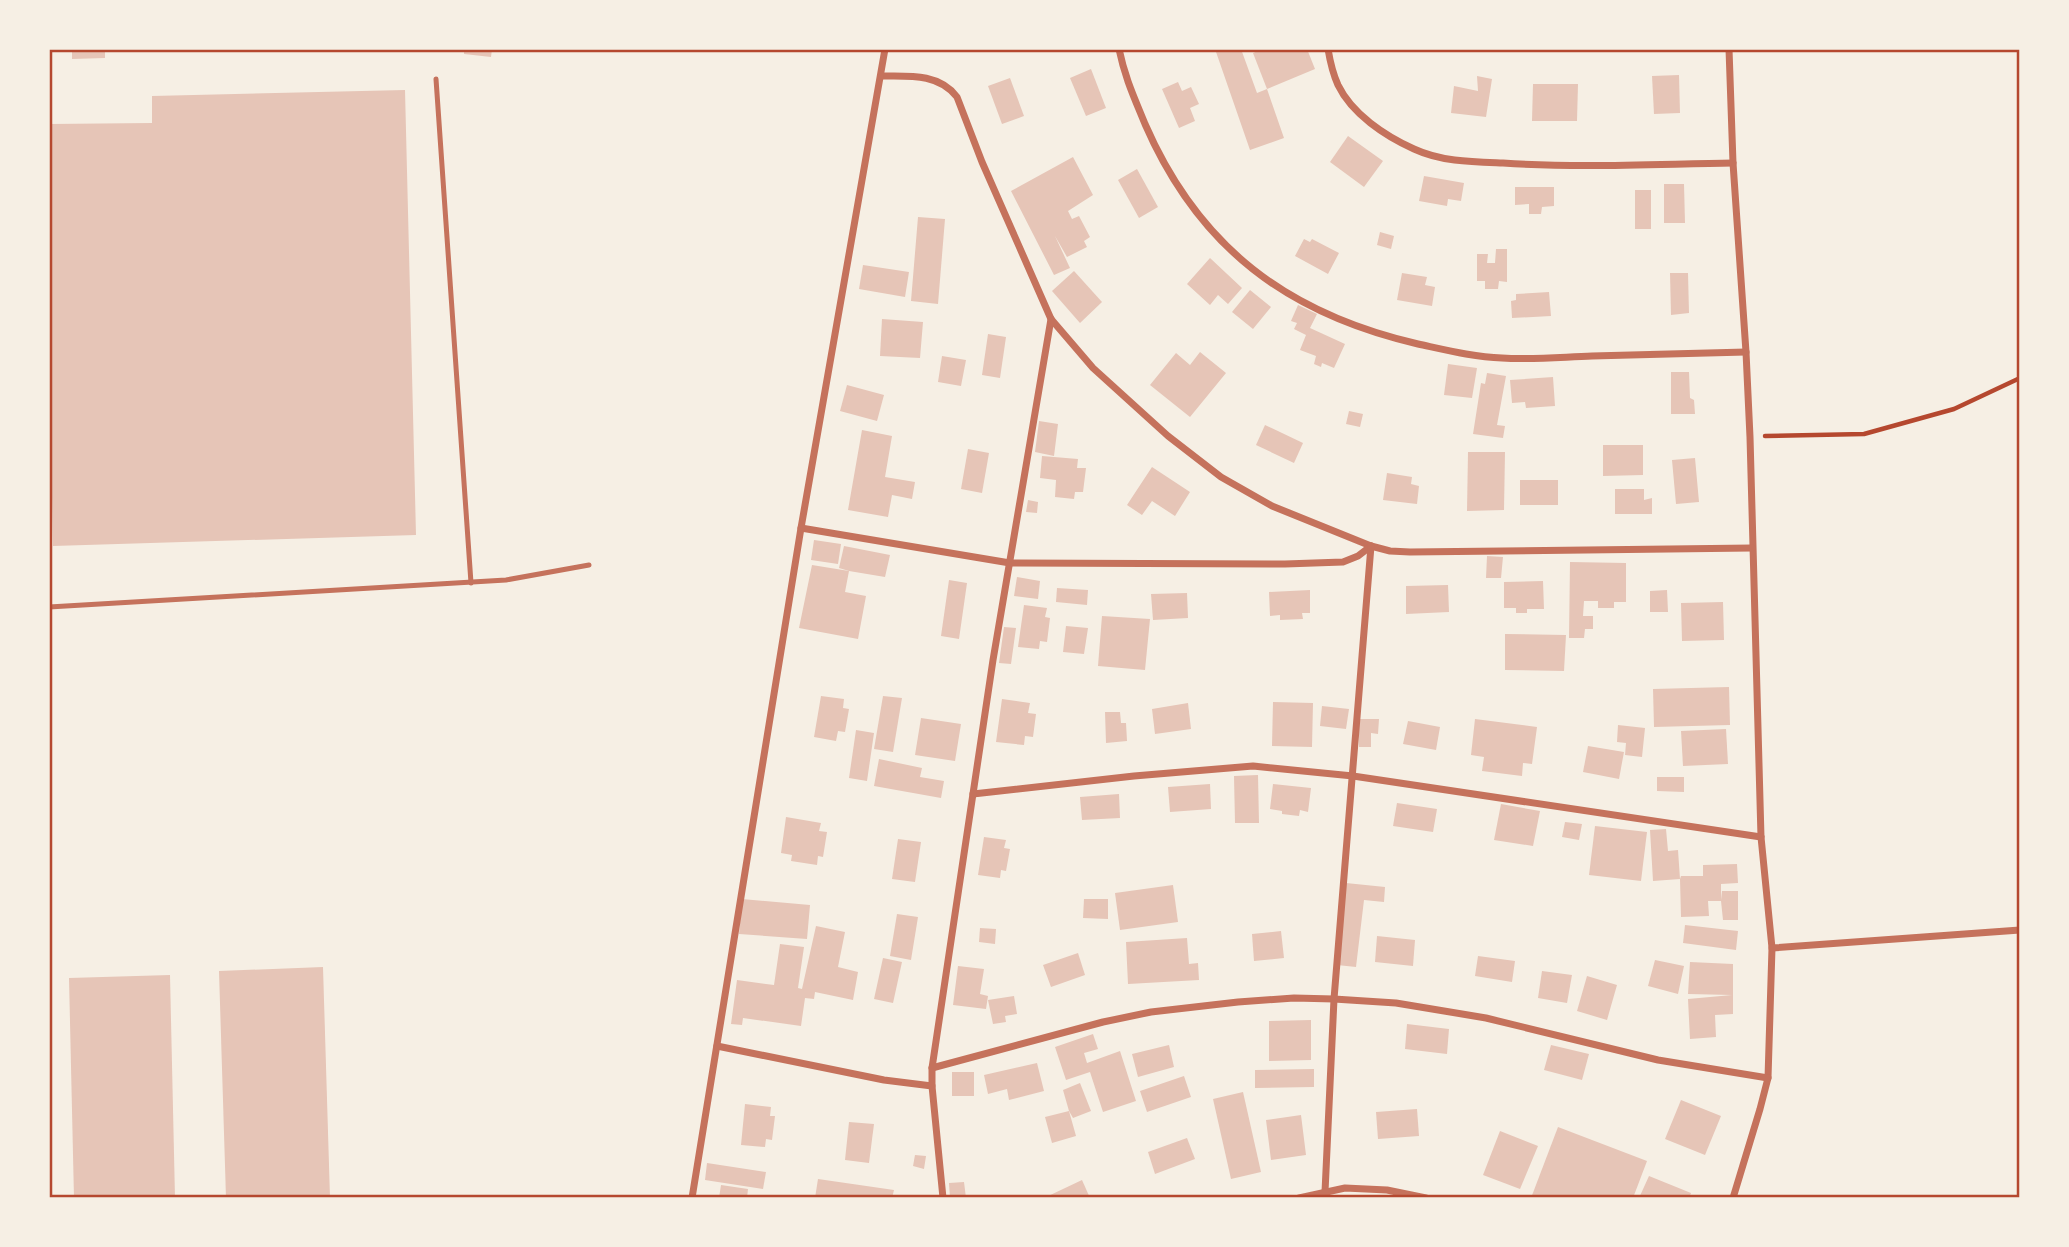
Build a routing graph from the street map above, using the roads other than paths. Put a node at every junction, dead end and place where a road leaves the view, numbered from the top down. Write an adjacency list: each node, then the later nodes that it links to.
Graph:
1 (885, 49): 5 (street)
2 (1119, 49): 9 (street)
3 (1328, 49): 7 (street)
4 (1729, 49): 7 (street)
5 (880, 76): 8 (street); 10 (street)
6 (436, 79): 15 (lane)
7 (1733, 163): 9 (street)
8 (1051, 319): 11 (street); 13 (street)
9 (1746, 352): 12 (street)
10 (801, 528): 13 (street); 23 (street)
11 (1371, 546): 12 (street); 13 (street); 17 (street)
12 (1752, 548): 19 (street)
13 (1010, 563): 18 (street)
14 (589, 565): 15 (lane)
15 (471, 583): 16 (lane)
16 (49, 607)
17 (1353, 776): 18 (street); 19 (street); 22 (street)
18 (973, 794): 24 (street)
19 (1761, 837): 21 (street)
20 (2020, 930): 21 (street)
21 (1772, 948): 25 (street)
22 (1334, 999): 24 (street); 25 (street); 27 (street)
23 (717, 1046): 26 (street); 28 (street)
24 (932, 1068): 26 (street)
25 (1768, 1078): 32 (street)
26 (932, 1086): 29 (street)
27 (1325, 1192): 30 (street); 31 (street)
28 (692, 1198)
29 (943, 1198)
30 (1298, 1198)
31 (1426, 1198)
32 (1733, 1198)

